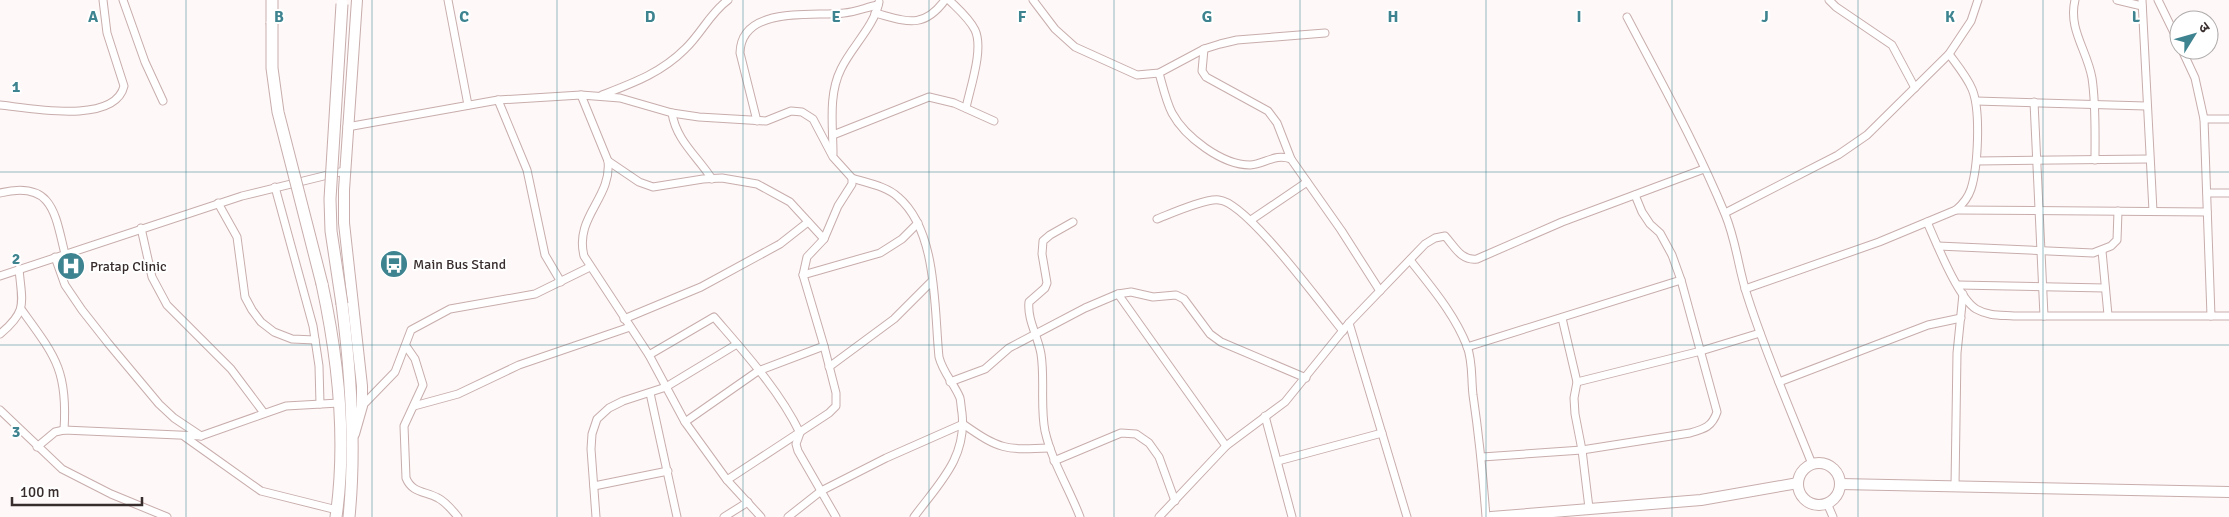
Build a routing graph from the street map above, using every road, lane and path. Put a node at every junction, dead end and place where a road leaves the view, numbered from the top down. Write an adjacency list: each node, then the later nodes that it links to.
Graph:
1 (103, 0): 34 (street)
2 (123, 0): 30 (street)
3 (272, 0): 125 (main road, bridge)
4 (342, 0): 139 (main road, bridge)
5 (357, 0): 42 (street)
6 (448, 0): 33 (street)
7 (728, 0): 27 (street)
8 (947, 0): 17 (street); 36 (street)
9 (1033, 0): 24 (street)
10 (1830, 0): 25 (street)
11 (1978, 0): 22 (street)
12 (2075, 0): 32 (street)
13 (2117, 0): 16 (street)
14 (2158, 0): 19 (street)
15 (879, 2): 17 (street); 40 (street)
16 (2142, 3): 35 (street)
17 (875, 13): 43 (street)
18 (1627, 17): 51 (street)
19 (2169, 23)
20 (1325, 33): 21 (street)
21 (1204, 49): 24 (street); 45 (street)
22 (1949, 54): 25 (street); 29 (street)
23 (2187, 60): 38 (street)
24 (1159, 73): 45 (street)
25 (1915, 88): 67 (street)
26 (581, 95): 27 (street); 28 (street); 48 (street)
27 (601, 95): 37 (street)
28 (498, 100): 33 (street); 88 (street)
29 (1976, 100): 31 (street); 49 (street)
30 (163, 101)
31 (2034, 102): 32 (street); 50 (street)
32 (2094, 104): 35 (street); 47 (street)
33 (468, 105): 42 (street)
34 (0, 106)
35 (2146, 106): 46 (street)
36 (966, 108): 41 (street); 43 (street)
37 (672, 113): 40 (street); 54 (street)
38 (2204, 119): 39 (street); 59 (street)
39 (2229, 119)
40 (757, 121): 44 (street)
41 (994, 121)
42 (347, 127): 52 (street)
43 (833, 135): 44 (street)
44 (834, 157): 53 (street)
45 (1291, 159): 55 (street)
46 (2149, 159): 47 (street); 65 (street)
47 (2096, 160): 50 (street)
48 (608, 161): 54 (street); 82 (street)
49 (1977, 161): 50 (street); 62 (street)
50 (2035, 161): 63 (street)
51 (1704, 169): 60 (street); 67 (street)
52 (344, 171): 56 (street); 127 (street)
53 (852, 178): 73 (street); 75 (street)
54 (712, 179): 70 (street)
55 (1307, 182): 69 (street); 93 (street)
56 (275, 186): 61 (street); 110 (street)
57 (2229, 192): 59 (street)
58 (0, 193): 79 (street)
59 (2207, 193): 66 (street)
60 (1635, 195): 81 (street); 86 (street)
61 (218, 203): 74 (street); 110 (street)
62 (1956, 210): 63 (street); 72 (street)
63 (2039, 211): 64 (street); 77 (street)
64 (2118, 211): 65 (street); 78 (street)
65 (2153, 211): 66 (street)
66 (2207, 212): 99 (street)
67 (1725, 213): 92 (street)
68 (1157, 219): 69 (street)
69 (1251, 220): 106 (street)
70 (808, 222): 75 (street); 103 (street)
71 (1073, 222): 109 (street)
72 (1927, 222): 76 (street); 92 (street)
73 (918, 223): 85 (street); 87 (street)
74 (141, 228): 79 (street); 129 (street)
75 (824, 239): 85 (street)
76 (1938, 246): 77 (street); 89 (street)
77 (2040, 250): 78 (street); 90 (street)
78 (2102, 251): 91 (street)
79 (65, 254): 80 (street)
80 (55, 257): 83 (street); 137 (street)
81 (1410, 260): 93 (street); 114 (street)
82 (590, 267): 88 (street); 103 (street)
83 (18, 269): 84 (street); 96 (street)
84 (0, 276)
85 (803, 276): 113 (street)
86 (1682, 280): 101 (street); 115 (street)
87 (932, 281): 117 (street); 120 (street)
88 (561, 282): 112 (street)
89 (1958, 285): 90 (street); 95 (street)
90 (2043, 286): 91 (street); 98 (street)
91 (2105, 288): 97 (street)
92 (1745, 289): 107 (street)
93 (1380, 291): 104 (street)
94 (1118, 294): 109 (street); 119 (street); 140 (street)
95 (1963, 294): 98 (street); 102 (street)
96 (21, 309): 108 (street); 134 (street)
97 (2108, 315): 98 (street); 99 (street)
98 (2044, 316)
99 (2210, 316): 100 (street)
100 (2229, 316)
101 (1562, 318): 114 (street); 121 (street)
102 (1961, 318): 122 (street); 153 (street)
103 (624, 319): 105 (street)
104 (1349, 323): 106 (street); 136 (street)
105 (630, 327): 116 (street); 128 (street)
106 (1343, 331): 119 (street)
107 (1760, 333): 115 (street); 122 (street)
108 (0, 334)
109 (1037, 335): 120 (street); 142 (street)
110 (315, 340): 126 (street)
111 (737, 344): 116 (street); 118 (street); 123 (street)
112 (406, 346): 127 (street); 128 (street)
113 (824, 346): 117 (street); 118 (street)
114 (1467, 347): 144 (street)
115 (1701, 351): 121 (street); 143 (street)
116 (649, 355): 123 (street)
117 (829, 367): 135 (street)
118 (758, 371): 132 (street); 135 (street)
119 (1306, 378): 131 (street)
120 (950, 382): 133 (street)
121 (1577, 382): 143 (street)
122 (1779, 382): 147 (street)
123 (666, 387): 124 (street); 132 (street)
124 (650, 393): 148 (street); 152 (street)
125 (339, 403): 126 (street); 160 (main road)
126 (320, 404): 129 (street)
127 (362, 406): 139 (street)
128 (414, 406): 163 (street)
129 (264, 413): 137 (street)
130 (2, 414): 141 (street)
131 (1265, 416): 140 (street); 146 (street)
132 (685, 422): 149 (street)
133 (963, 424): 142 (street); 154 (street); 170 (street)
134 (64, 430): 138 (street); 141 (street)
135 (800, 433): 149 (street); 154 (street)
136 (1382, 433): 146 (street); 174 (street)
137 (201, 436): 138 (street)
138 (185, 437): 160 (street)
139 (353, 440): 162 (main road)
140 (1226, 446): 156 (street)
141 (37, 447): 161 (street)
142 (1050, 448): 145 (street)
143 (1582, 450): 144 (street); 159 (street)
144 (1482, 457): 175 (street)
145 (1054, 461): 156 (street); 171 (street)
146 (1278, 461): 173 (street)
147 (1812, 464): 150 (street); 151 (street)
148 (668, 471): 152 (street); 165 (street)
149 (727, 480): 157 (street)
150 (1798, 483): 158 (street); 159 (street)
151 (1840, 484): 153 (street); 158 (street)
152 (594, 486): 164 (street)
153 (1955, 486): 155 (street)
154 (821, 491): 168 (street); 169 (street)
155 (2229, 492)
156 (1174, 501): 172 (street)
157 (748, 502): 166 (street); 167 (street)
158 (1827, 503): 177 (street)
159 (1589, 508): 176 (street)
160 (337, 514)
161 (167, 517)
162 (350, 517)
163 (458, 517)
164 (596, 517)
165 (678, 517)
166 (724, 517)
167 (761, 517)
168 (788, 517)
169 (836, 517)
170 (914, 517)
171 (1080, 517)
172 (1159, 517)
173 (1292, 517)
174 (1408, 517)
175 (1486, 517)
176 (1491, 517)
177 (1833, 517)

